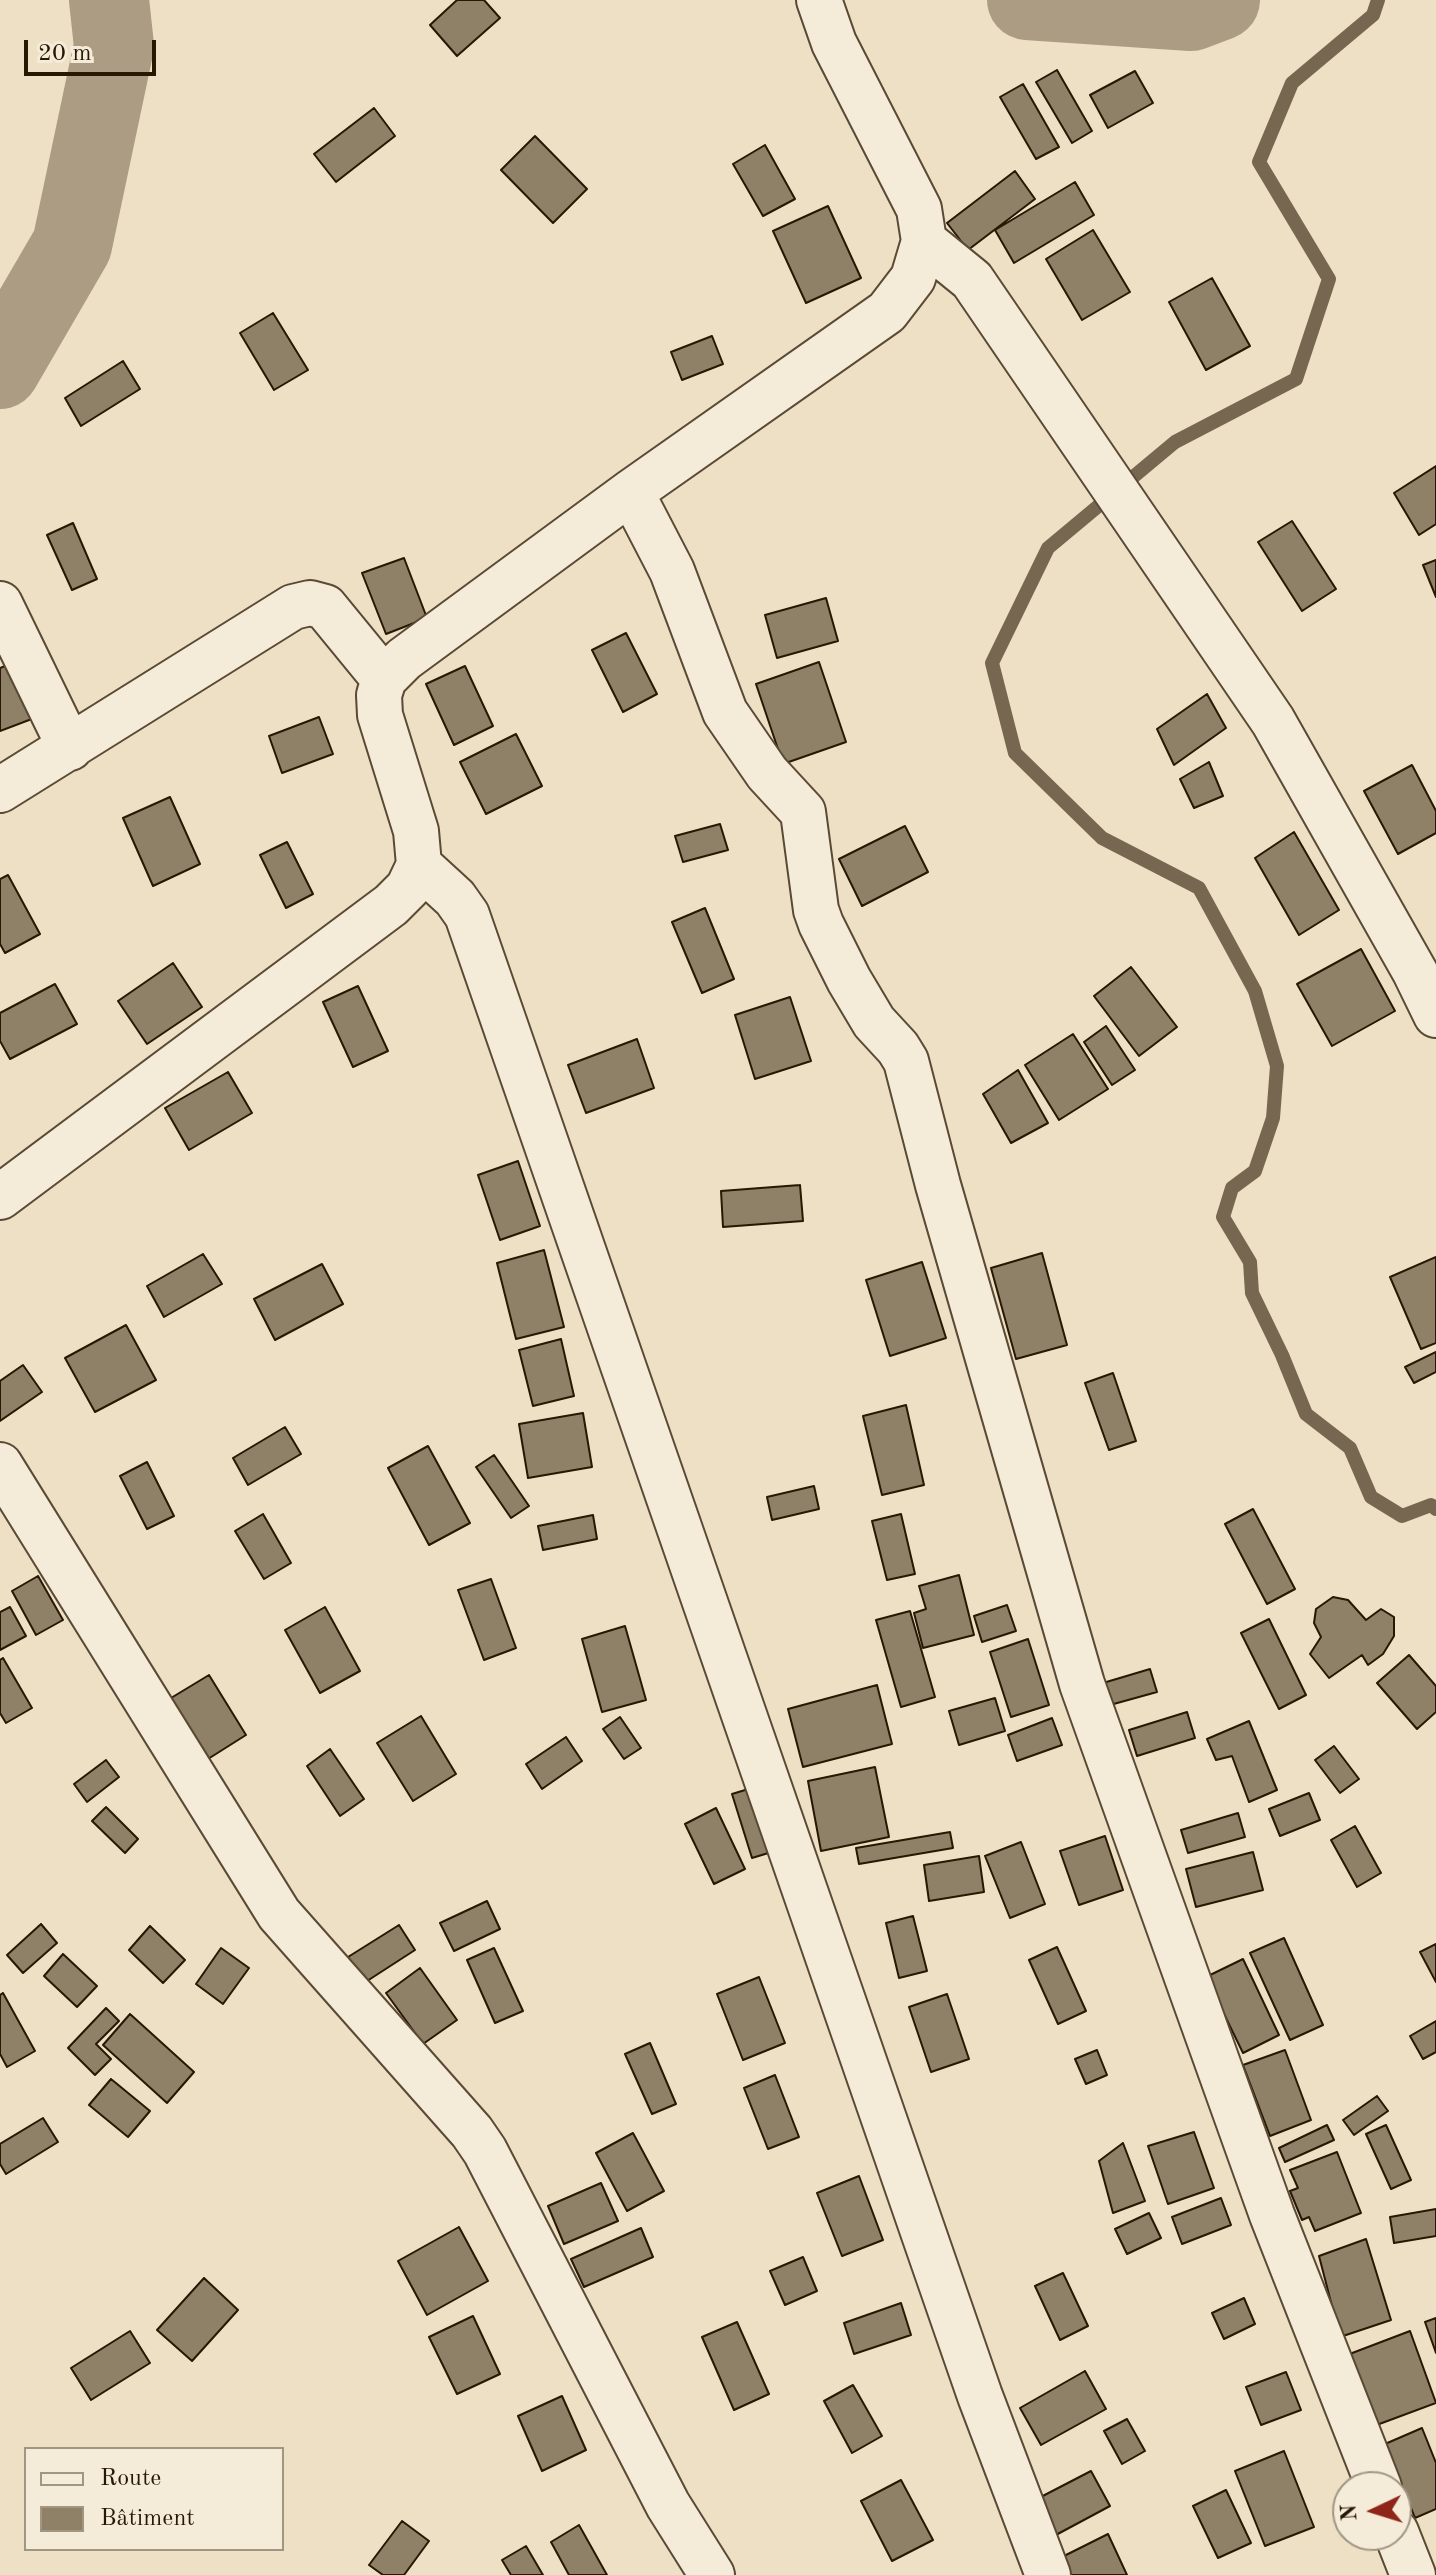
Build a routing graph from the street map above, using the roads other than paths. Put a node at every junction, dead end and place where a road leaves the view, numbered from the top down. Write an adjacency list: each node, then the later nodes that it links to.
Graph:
1 (819, 0): 2 (street)
2 (924, 241): 3 (street); 9 (street)
3 (631, 492): 5 (street); 12 (street)
4 (0, 604): 6 (street)
5 (384, 679): 6 (street); 8 (street)
6 (70, 748): 7 (street)
7 (0, 790)
8 (419, 865): 10 (street); 15 (street)
9 (1436, 1015)
10 (0, 1197)
11 (0, 1465): 14 (street)
12 (1373, 2471)
13 (1404, 2551): 16 (street)
14 (712, 2575)
15 (1048, 2575)
16 (1413, 2575)

